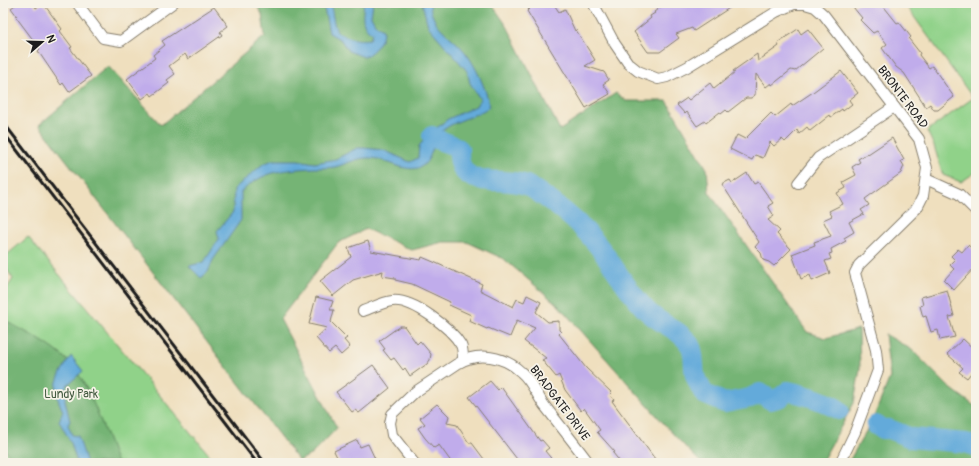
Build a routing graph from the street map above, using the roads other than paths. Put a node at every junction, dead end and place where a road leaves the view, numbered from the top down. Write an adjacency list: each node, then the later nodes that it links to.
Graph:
1 (77, 3): 2 (street)
2 (173, 3)
3 (593, 3): 4 (street, BRONTE ROAD)
4 (894, 108): 5 (street, BRONTE ROAD); 6 (street)
5 (926, 179): 7 (street); 12 (street, BRONTE ROAD)
6 (798, 183)
7 (976, 211)
8 (363, 311): 9 (street)
9 (463, 360): 10 (street, BRADGATE DRIVE); 11 (street, BRADGATE DRIVE)
10 (414, 463)
11 (589, 463)
12 (840, 463)

